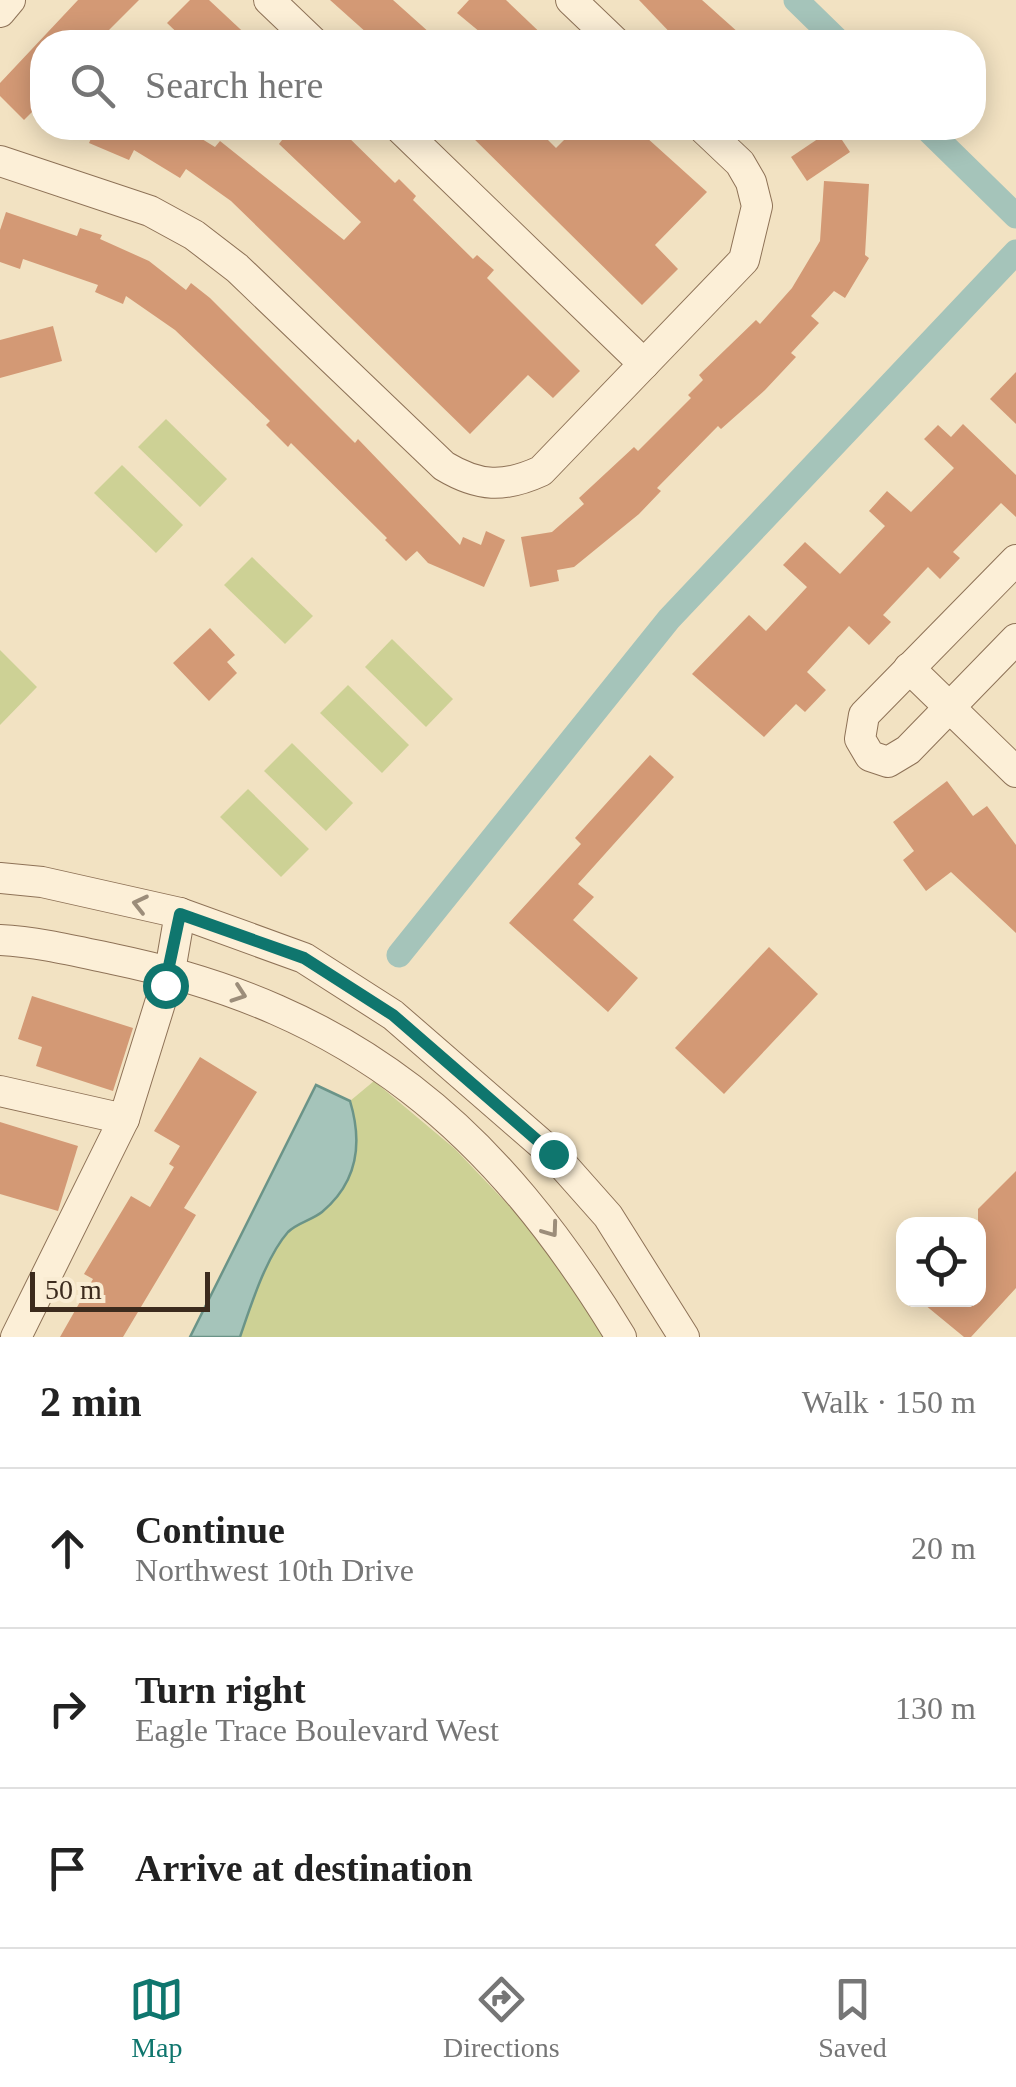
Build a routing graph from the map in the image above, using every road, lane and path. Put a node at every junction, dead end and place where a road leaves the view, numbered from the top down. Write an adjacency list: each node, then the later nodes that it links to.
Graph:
1 (10, 0): 4 (street)
2 (269, 0): 5 (street)
3 (571, 0): 6 (street)
4 (0, 12)
5 (300, 30)
6 (602, 30)
7 (412, 140): 10 (street)
8 (716, 140): 10 (street)
9 (0, 162): 10 (street)
10 (644, 364)
11 (1016, 560): 13 (street)
12 (1016, 639): 14 (street)
13 (909, 668): 14 (street); 14 (street)
14 (949, 707): 15 (street)
15 (1016, 772)
16 (0, 878): 17 (street, one-way to 16)
17 (180, 914): 19 (street); 24 (street)
18 (0, 940): 19 (street)
19 (170, 971): 21 (street); 23 (street, one-way to 23)
20 (0, 1092): 21 (street)
21 (124, 1118): 22 (street)
22 (16, 1337)
23 (622, 1337)
24 (684, 1337)

